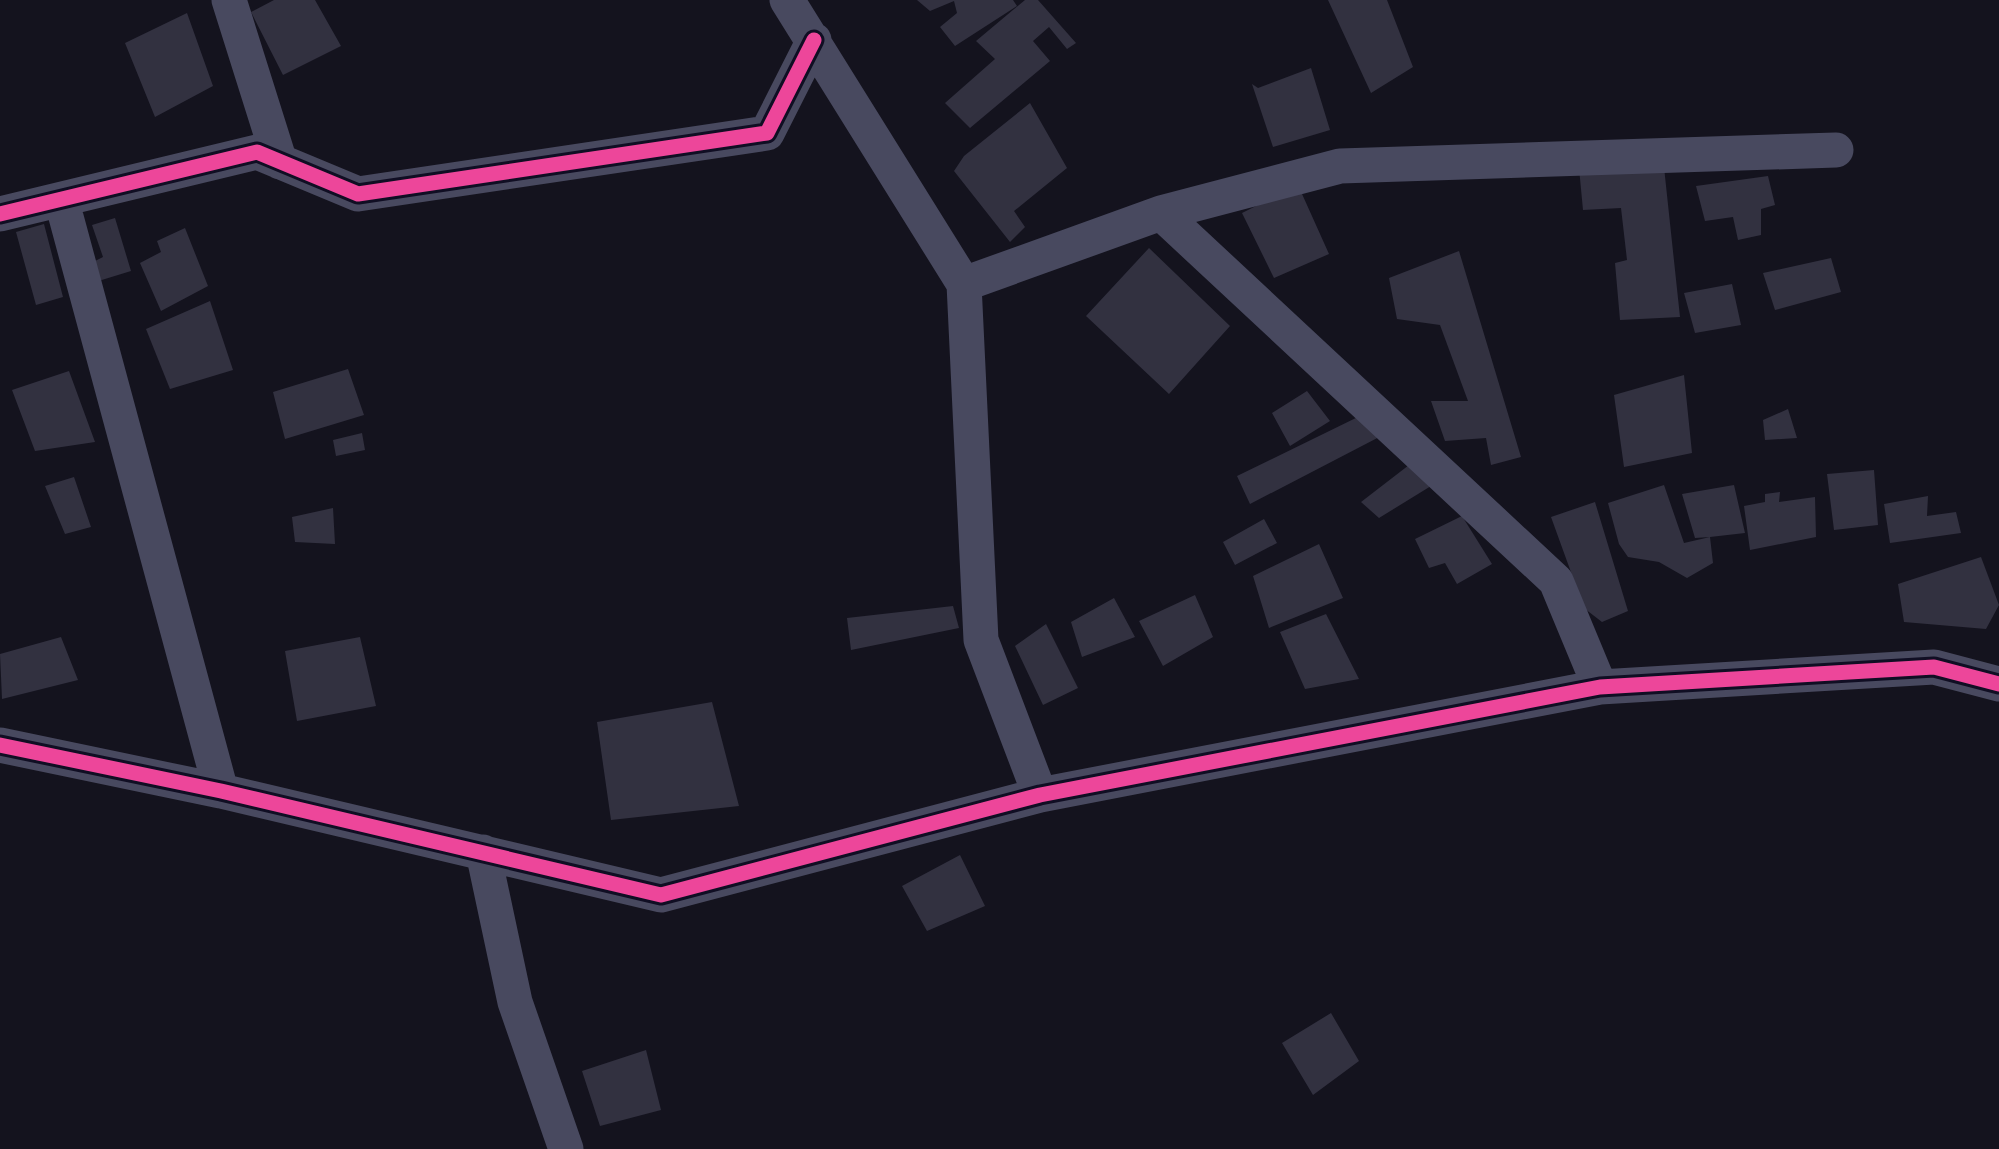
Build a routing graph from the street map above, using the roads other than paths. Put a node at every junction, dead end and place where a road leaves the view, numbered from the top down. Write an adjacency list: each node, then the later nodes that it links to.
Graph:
1 (229, 0): 5 (street)
2 (787, 0): 3 (street)
3 (814, 40): 5 (street); 9 (street)
4 (1836, 150): 7 (street)
5 (280, 162): 6 (street)
6 (62, 202): 8 (street); 13 (street)
7 (1162, 213): 9 (street); 11 (street)
8 (0, 214)
9 (964, 284): 14 (street)
10 (1999, 684): 11 (street)
11 (1600, 687): 14 (street)
12 (0, 745): 13 (street)
13 (221, 791): 15 (street)
14 (1040, 795): 15 (street)
15 (482, 852): 16 (street)
16 (566, 1149)

